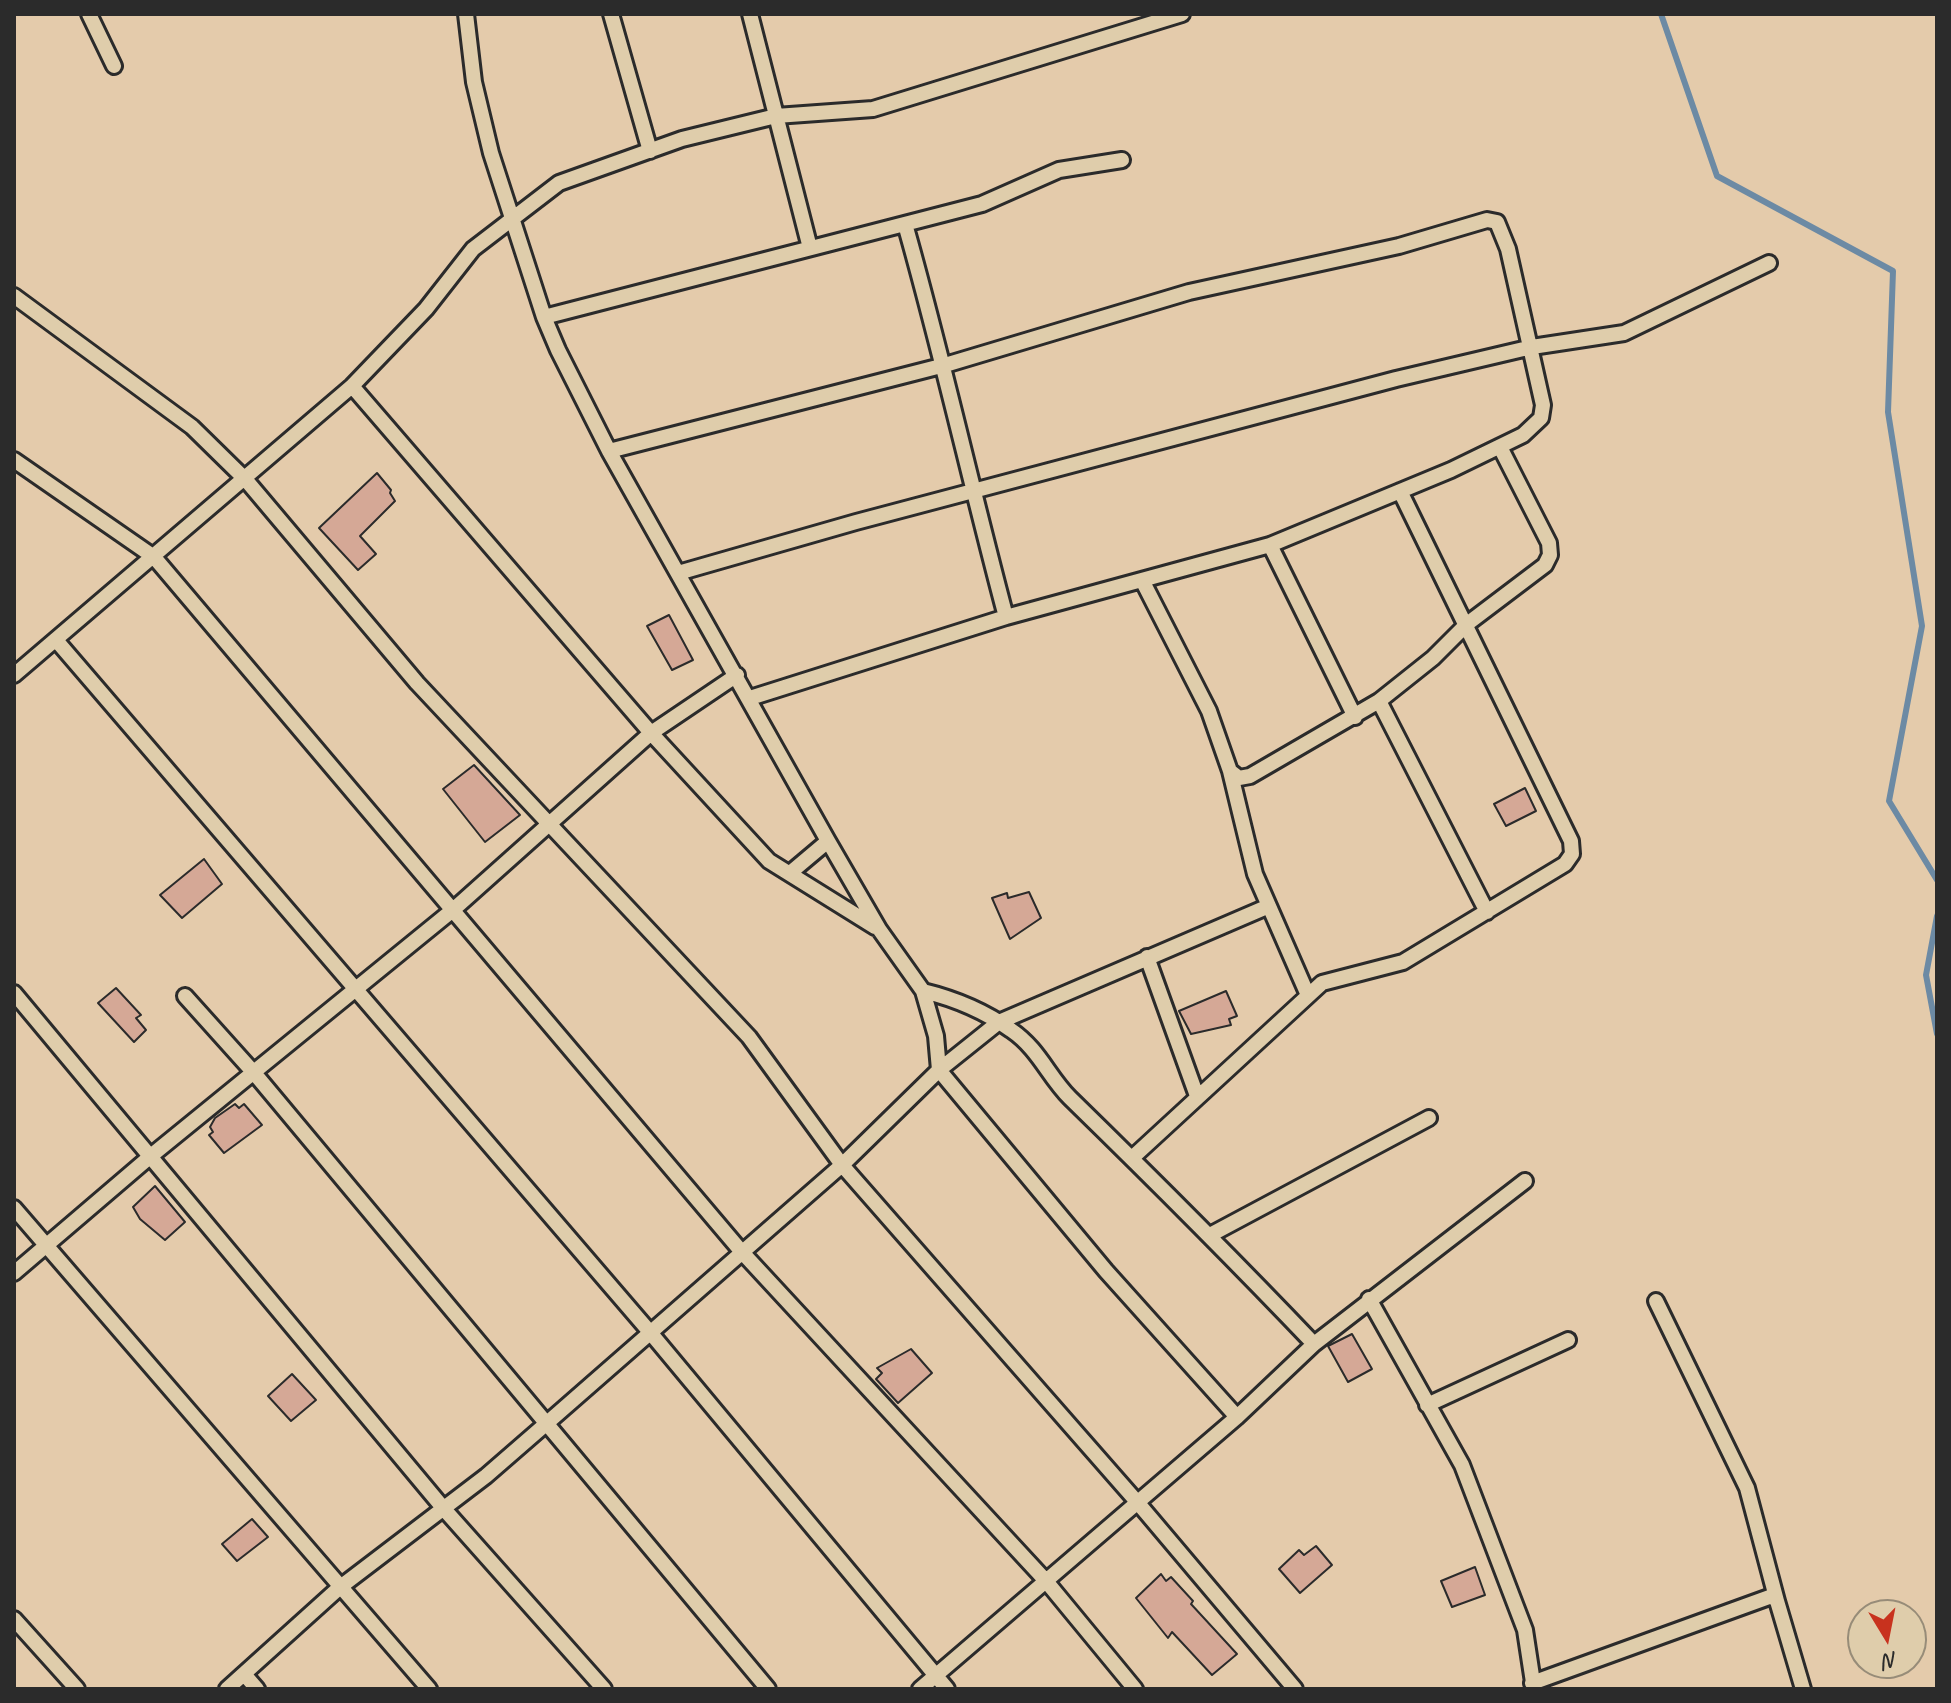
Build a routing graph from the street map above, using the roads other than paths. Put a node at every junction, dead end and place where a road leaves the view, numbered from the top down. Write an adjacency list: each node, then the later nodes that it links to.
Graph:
1 (89, 14): 6 (street)
2 (466, 14): 10 (street)
3 (611, 14): 8 (street)
4 (750, 14): 7 (street)
5 (1182, 14): 7 (street)
6 (114, 66)
7 (776, 116): 8 (street); 12 (street)
8 (650, 151): 10 (street)
9 (1122, 160): 11 (street)
10 (512, 218): 15 (street); 18 (street)
11 (905, 224): 12 (street); 17 (street)
12 (810, 248): 15 (street)
13 (1769, 263): 16 (street)
14 (14, 296): 22 (street)
15 (544, 317): 20 (street)
16 (1532, 347): 17 (street); 19 (street); 23 (street)
17 (945, 365): 20 (street); 23 (street)
18 (352, 386): 22 (street); 37 (street)
19 (1500, 447): 24 (street); 30 (street)
20 (609, 451): 27 (street)
21 (14, 460): 26 (street)
22 (246, 480): 26 (street); 39 (street)
23 (972, 491): 27 (street); 29 (street)
24 (1400, 491): 25 (street); 30 (street)
25 (1270, 545): 28 (street); 36 (street)
26 (154, 557): 31 (street); 43 (street)
27 (678, 573): 33 (street)
28 (1142, 580): 29 (street); 38 (street)
29 (1006, 617): 34 (street)
30 (1467, 624): 35 (street); 44 (street)
31 (56, 640): 32 (street); 48 (street)
32 (14, 675)
33 (737, 675): 34 (street); 37 (street)
34 (750, 698): 40 (street)
35 (1379, 701): 36 (street); 44 (street)
36 (1355, 717): 38 (street)
37 (651, 733): 39 (street); 41 (street)
38 (1230, 771): 42 (street)
39 (549, 823): 43 (street); 59 (street)
40 (828, 841): 41 (street); 45 (street)
41 (790, 873): 45 (street)
42 (1269, 906): 46 (street); 50 (street)
43 (454, 909): 48 (street); 64 (street)
44 (1487, 912): 50 (street)
45 (879, 929): 47 (street)
46 (1147, 957): 52 (street); 55 (street)
47 (923, 991): 52 (street); 53 (street)
48 (356, 992): 54 (street); 68 (street)
49 (14, 993): 57 (street)
50 (1307, 993): 55 (street)
51 (185, 996): 54 (street)
52 (999, 1022): 53 (street); 58 (street)
53 (939, 1070): 59 (street); 72 (street)
54 (255, 1074): 57 (street); 73 (street)
55 (1197, 1096): 58 (street)
56 (1429, 1118): 62 (street)
57 (152, 1155): 63 (street); 75 (street)
58 (1132, 1158): 62 (street)
59 (842, 1165): 64 (street); 74 (street)
60 (1525, 1181): 66 (street)
61 (14, 1208): 63 (street)
62 (1210, 1235): 70 (street)
63 (48, 1246): 65 (street); 77 (street)
64 (741, 1251): 68 (street); 76 (street)
65 (14, 1273)
66 (1369, 1299): 70 (street); 71 (street)
67 (1656, 1301): 78 (street)
68 (649, 1331): 73 (street); 81 (street)
69 (1568, 1340): 71 (street)
70 (1314, 1344): 72 (street)
71 (1427, 1405): 82 (street)
72 (1237, 1417): 74 (street)
73 (547, 1423): 75 (street); 88 (street)
74 (1138, 1503): 76 (street); 92 (street)
75 (444, 1509): 77 (street); 87 (street)
76 (1046, 1581): 81 (street); 91 (street)
77 (339, 1588): 80 (street); 86 (street)
78 (1777, 1601): 82 (street); 93 (street)
79 (14, 1619): 83 (street)
80 (244, 1674): 84 (street); 85 (street)
81 (934, 1676): 89 (street); 90 (street)
82 (1533, 1686)
83 (77, 1689)
84 (227, 1689)
85 (257, 1689)
86 (429, 1689)
87 (604, 1689)
88 (768, 1689)
89 (920, 1689)
90 (947, 1689)
91 (1135, 1689)
92 (1295, 1689)
93 (1803, 1689)

